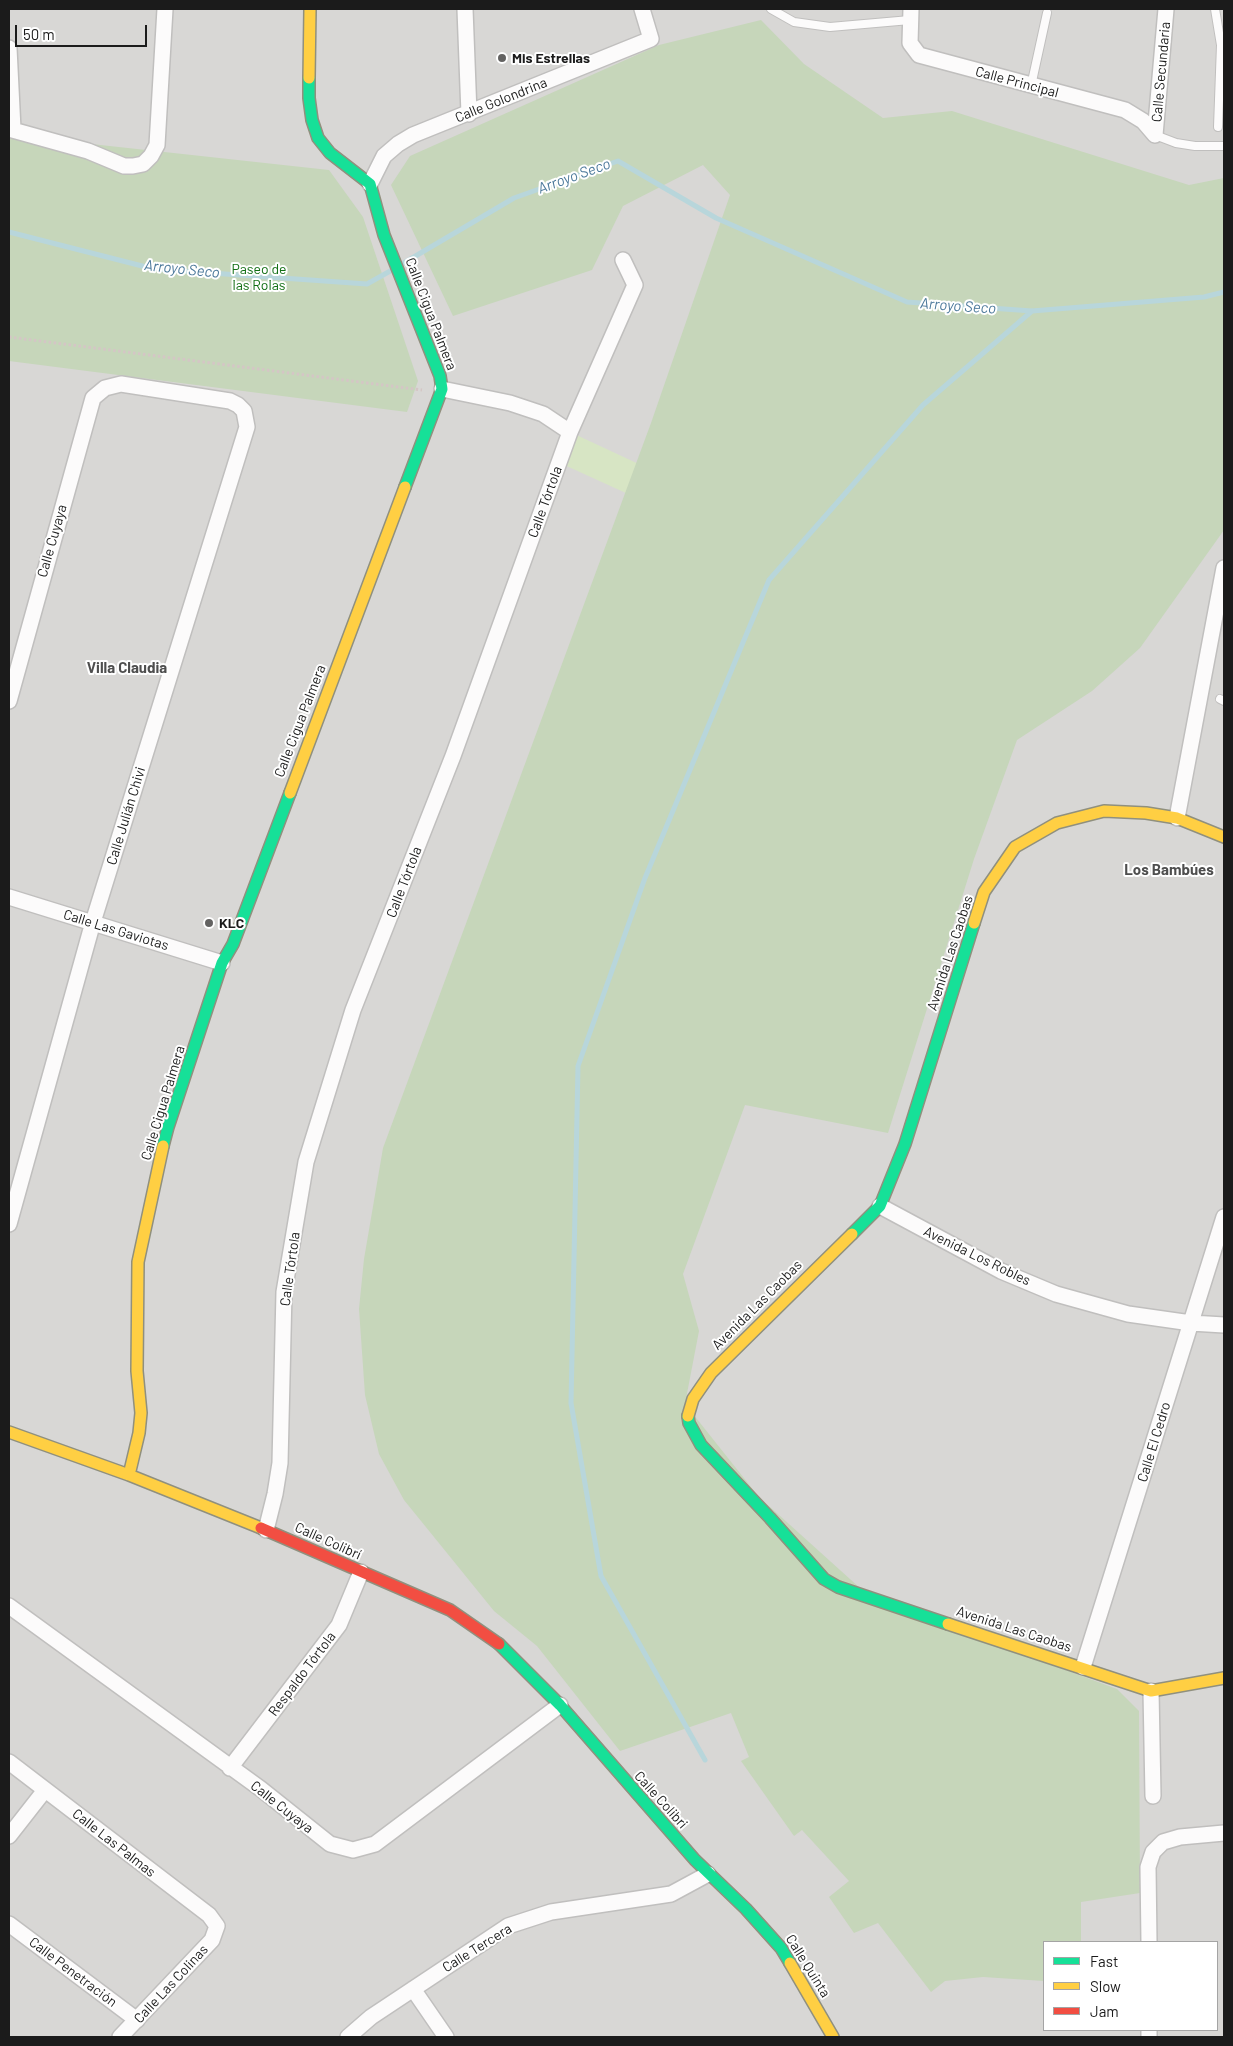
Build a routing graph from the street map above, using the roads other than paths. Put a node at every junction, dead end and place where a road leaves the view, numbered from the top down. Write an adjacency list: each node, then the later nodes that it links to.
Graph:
1 (165, 9): 15 (street)
2 (310, 9): 18 (street)
3 (465, 9): 13 (street)
4 (642, 9): 13 (street, Calle Golondrina)
5 (771, 9): 9 (lane)
6 (1166, 9): 16 (street, Calle Secundaria)
7 (1214, 9): 10 (lane)
8 (1047, 13): 12 (lane)
9 (911, 14): 12 (street, Calle Principal)
10 (1223, 44): 14 (lane)
11 (9, 48): 15 (street)
12 (1031, 86): 16 (street, Calle Principal)
13 (469, 114): 18 (street, Calle Golondrina)
14 (1218, 127)
15 (11, 129)
16 (1156, 135): 17 (lane)
17 (1224, 146)
18 (370, 184): 21 (street, Calle Cigua Palmera)
19 (623, 260): 22 (street, Calle Tórtola)
20 (105, 388): 24 (street, Calle Cuyaya); 28 (street, Calle Julián Chivi)
21 (442, 389): 22 (street); 29 (street, Calle Cigua Palmera)
22 (570, 432): 37 (street, Calle Tórtola)
23 (1224, 568): 25 (street)
24 (9, 701)
25 (1177, 818): 26 (street, Avenida Las Caobas); 30 (street, Avenida Las Caobas)
26 (1224, 837)
27 (9, 897): 28 (street, Calle Las Gaviotas)
28 (93, 922): 29 (street, Calle Las Gaviotas); 32 (street, Calle Julián Chivi)
29 (222, 963): 36 (street, Calle Cigua Palmera)
30 (880, 1206): 33 (street, Avenida Los Robles); 40 (street, Avenida Las Caobas)
31 (1224, 1217): 33 (street, Calle El Cedro)
32 (9, 1224)
33 (1191, 1323): 34 (street, Avenida Los Robles); 40 (street, Calle El Cedro)
34 (1224, 1325)
35 (9, 1432): 36 (street, Calle Colibrí)
36 (129, 1475): 37 (street, Calle Colibrí)
37 (266, 1530): 38 (street, Calle Colibrí)
38 (361, 1572): 43 (street, Calle Colibrí); 46 (street, Respaldo Tórtola)
39 (9, 1606): 46 (street, Calle Cuyaya)
40 (1083, 1667): 42 (street, Avenida Las Caobas)
41 (1224, 1678): 42 (street, Avenida Las Caobas)
42 (1151, 1691): 48 (street)
43 (560, 1705): 44 (street, Calle Colibrí); 46 (street, Calle Cuyaya)
44 (593, 1743): 51 (street, Calle Colibri)
45 (9, 1762): 47 (street, Calle Las Palmas)
46 (230, 1768)
47 (45, 1790): 50 (street); 53 (street, Calle Las Palmas)
48 (1153, 1796)
49 (1224, 1833): 54 (street)
50 (9, 1836)
51 (708, 1874): 55 (street, Calle Tercera); 60 (street, Calle Quinta)
52 (9, 1924): 56 (street, Calle Penetración)
53 (217, 1926): 56 (street, Calle Las Colinas)
54 (1149, 1941)
55 (413, 1989): 58 (street, Calle Tercera); 59 (street)
56 (137, 2020): 57 (street, Calle Las Colinas)
57 (120, 2037)
58 (348, 2037)
59 (446, 2037)
60 (833, 2037)

